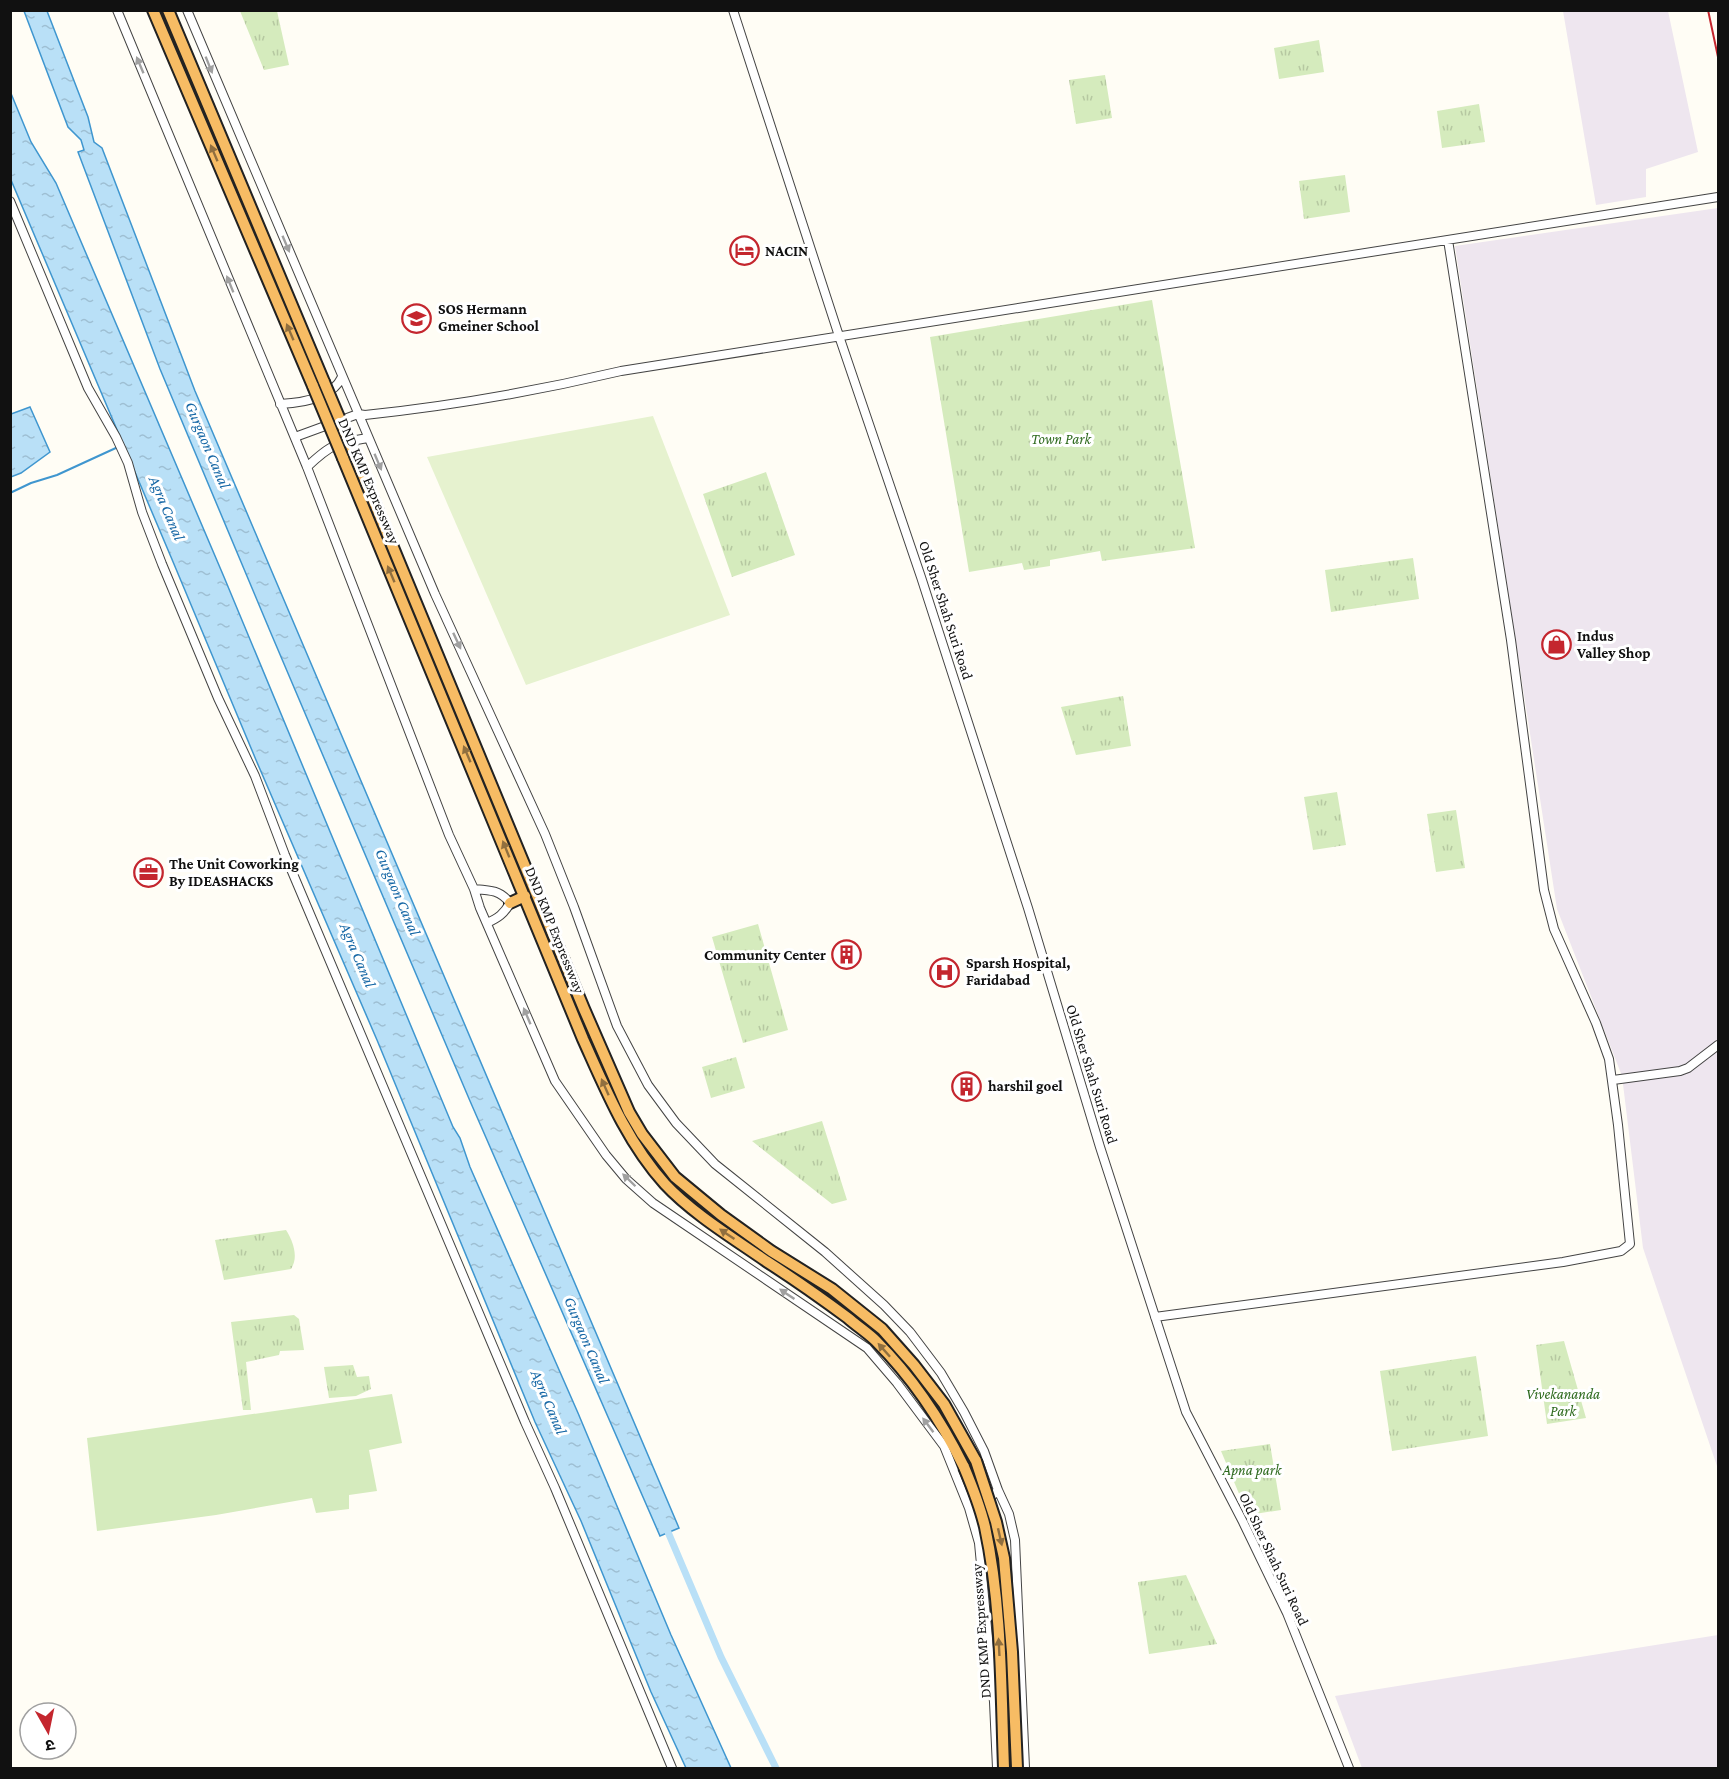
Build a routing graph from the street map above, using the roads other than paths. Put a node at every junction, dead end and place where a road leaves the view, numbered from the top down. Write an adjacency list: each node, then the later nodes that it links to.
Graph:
1 (117, 10): 11 (street, one-way to 1)
2 (153, 10): 17 (highway, DND KMP Expressway, one-way to 2, bridge)
3 (168, 10): 28 (highway, DND KMP Expressway, one-way to 28, bridge)
4 (187, 10): 10 (street, one-way to 10)
5 (733, 10): 9 (street, Old Sher Shah Suri Road)
6 (1719, 197): 8 (street)
7 (10, 201): 25 (street)
8 (1448, 240): 9 (street); 21 (street)
9 (839, 336): 12 (street); 22 (street, Old Sher Shah Suri Road)
10 (342, 377): 11 (street); 12 (street)
11 (280, 404): 13 (street)
12 (358, 414): 13 (street); 14 (street)
13 (295, 437): 15 (street)
14 (368, 438): 15 (street); 23 (street, one-way to 23)
15 (307, 467): 16 (street)
16 (474, 889): 18 (street); 19 (street)
17 (525, 896): 18 (highway); 27 (highway, DND KMP Expressway, one-way to 17, bridge)
18 (510, 903): 19 (street)
19 (487, 923): 24 (street, one-way to 19)
20 (1719, 1045): 21 (street)
21 (1613, 1080): 22 (street)
22 (1155, 1317): 30 (street, Old Sher Shah Suri Road)
23 (998, 1490): 24 (street); 29 (street)
24 (969, 1508): 26 (street)
25 (672, 1768)
26 (997, 1768)
27 (1004, 1768)
28 (1017, 1768)
29 (1025, 1768)
30 (1349, 1768)

